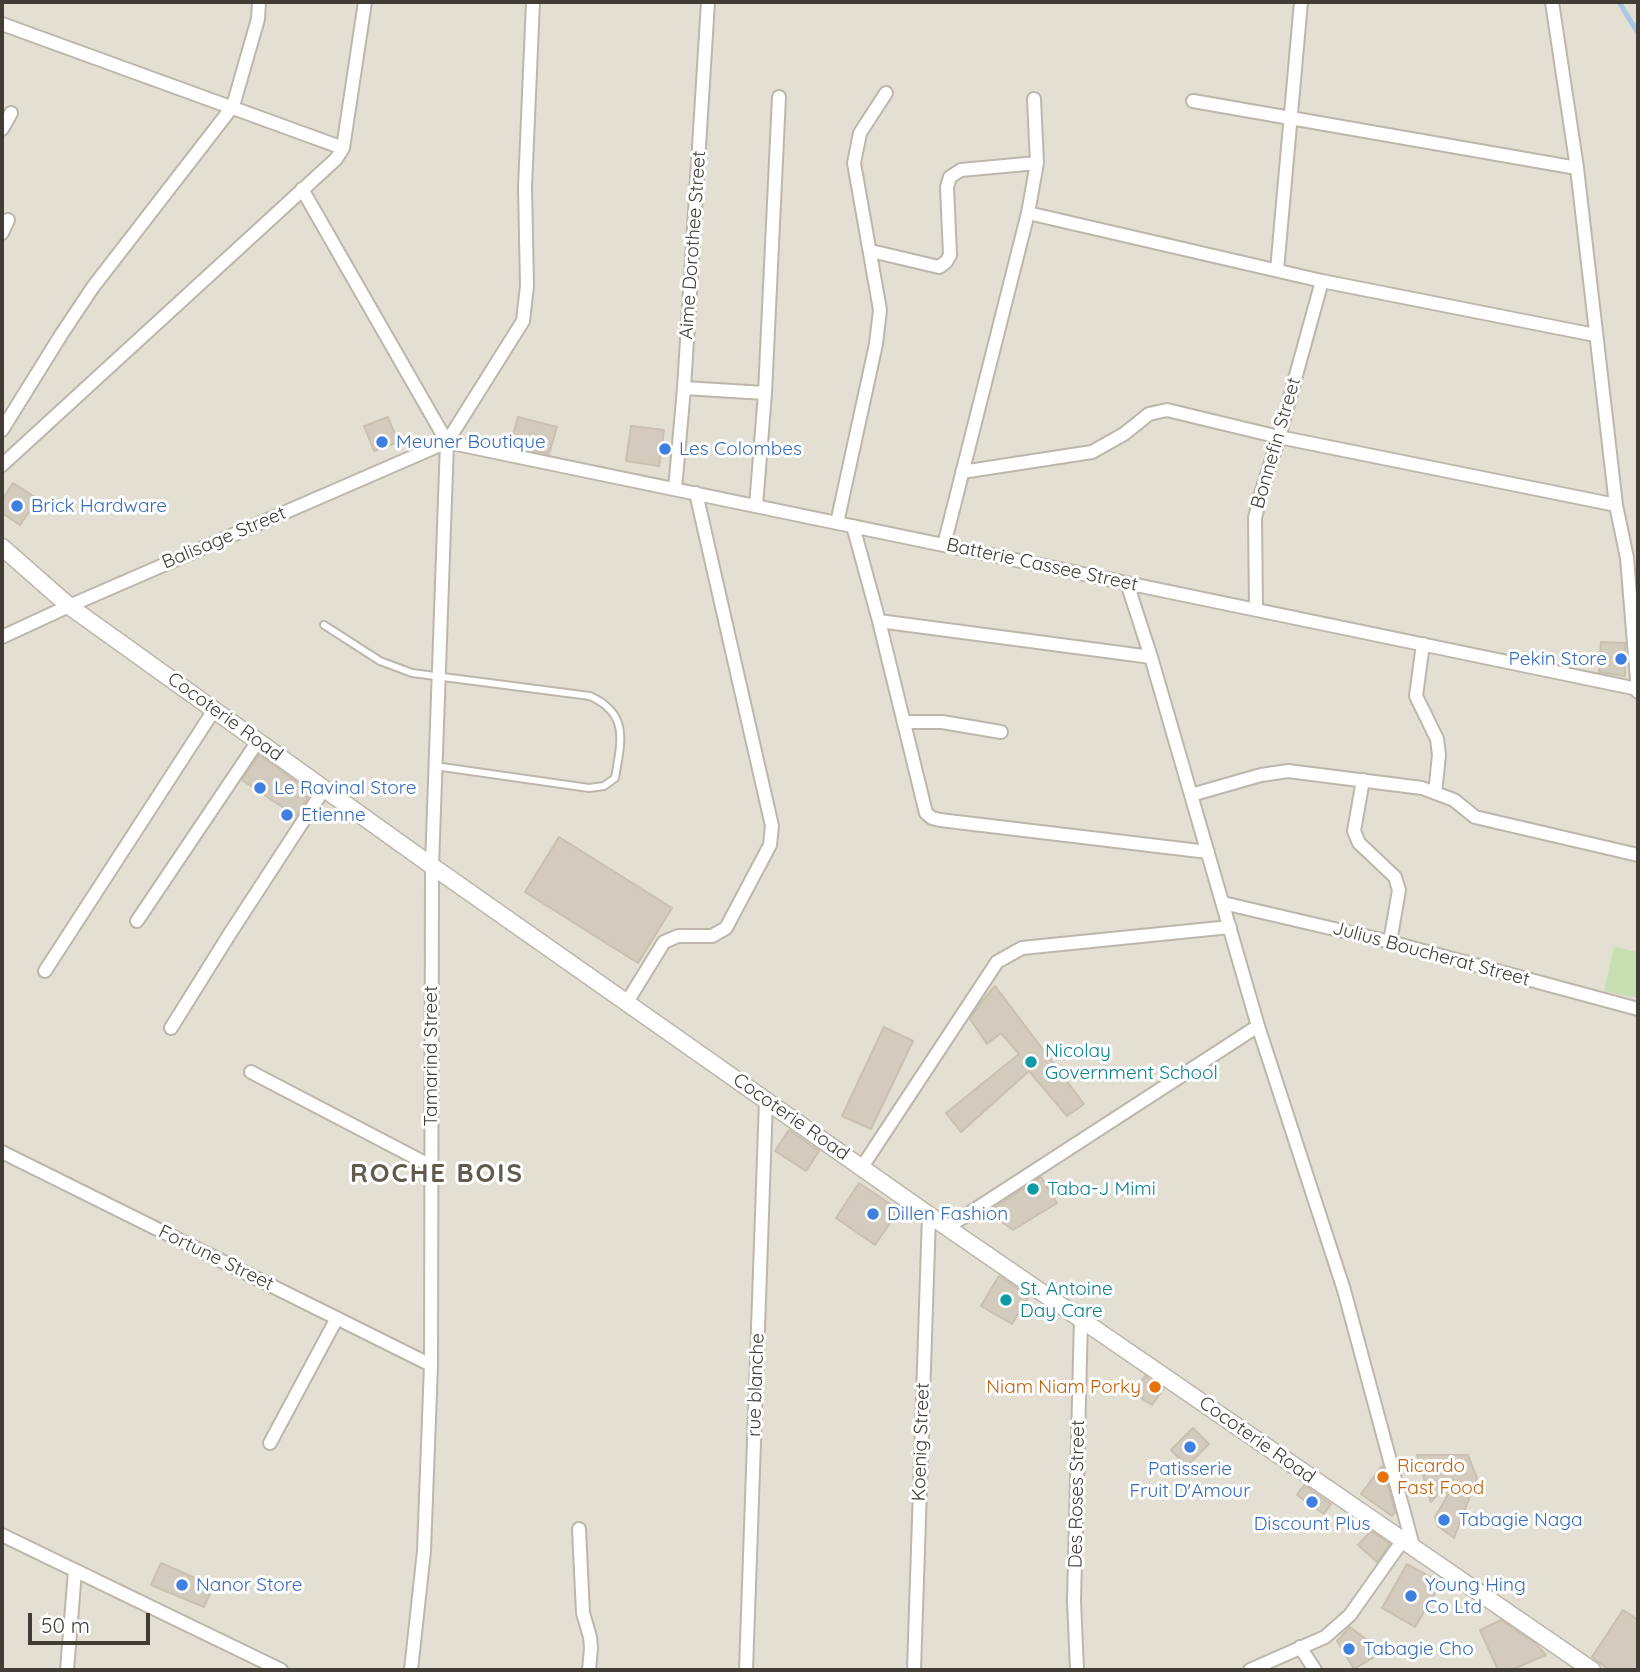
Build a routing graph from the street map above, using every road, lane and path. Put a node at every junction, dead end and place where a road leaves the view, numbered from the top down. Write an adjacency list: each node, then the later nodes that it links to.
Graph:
1 (259, 2): 12 (street)
2 (365, 2): 16 (street)
3 (533, 2): 31 (street)
4 (708, 2): 27 (street, Aime Dorothee Street)
5 (1301, 2): 14 (street)
6 (1552, 2): 18 (street)
7 (2, 24): 12 (street)
8 (886, 93): 23 (street)
9 (779, 97): 28 (street)
10 (1034, 99): 17 (street)
11 (1193, 101): 14 (street)
12 (233, 106): 16 (street); 29 (street)
13 (11, 113): 15 (street)
14 (1290, 118): 18 (street); 24 (street)
15 (2, 129)
16 (343, 148): 19 (street)
17 (1037, 163): 20 (street); 23 (street)
18 (1577, 168): 26 (street)
19 (302, 189): 31 (street); 32 (street)
20 (1028, 213): 24 (street); 33 (street)
21 (8, 220): 22 (street)
22 (2, 233)
23 (871, 251): 38 (street)
24 (1277, 270): 25 (street)
25 (1322, 281): 26 (street); 30 (street, Bonnefin Street)
26 (1595, 335): 36 (street)
27 (684, 388): 28 (street); 34 (street, Aime Dorothee Street)
28 (765, 393): 37 (street)
29 (2, 430)
30 (1279, 438): 33 (street); 36 (street); 46 (street, Bonnefin Street)
31 (447, 442): 34 (street, Batterie Cassee Street); 45 (street, Balisage Street); 52 (street, Tamarind Street)
32 (2, 466)
33 (962, 472): 40 (street)
34 (675, 489): 35 (street, Batterie Cassee Street)
35 (696, 493): 37 (street, Batterie Cassee Street); 71 (street)
36 (1616, 505): 42 (street)
37 (756, 506): 38 (street, Batterie Cassee Street)
38 (837, 523): 39 (street, Batterie Cassee Street)
39 (853, 526): 40 (street, Batterie Cassee Street); 47 (street)
40 (944, 545): 44 (street, Batterie Cassee Street)
41 (2, 547): 45 (street, Cocoterie Road)
42 (1633, 556): 43 (street); 53 (street)
43 (1638, 580)
44 (1127, 583): 46 (street, Batterie Cassee Street); 51 (street)
45 (69, 606): 49 (street, Balisage Street); 54 (street, Cocoterie Road)
46 (1256, 609): 50 (street, Batterie Cassee Street)
47 (879, 621): 51 (street); 55 (street)
48 (324, 625): 52 (lane)
49 (2, 637)
50 (1423, 644): 53 (street, Batterie Cassee Street); 61 (street)
51 (1151, 657): 62 (street)
52 (439, 676): 58 (street, Tamarind Street); 58 (lane)
53 (1638, 690)
54 (214, 710): 57 (street, Cocoterie Road); 70 (street)
55 (904, 722): 56 (street); 63 (street)
56 (1002, 732)
57 (258, 741): 60 (street, Cocoterie Road); 67 (street)
58 (436, 766): 65 (street, Tamarind Street)
59 (1363, 780): 61 (street); 62 (street); 69 (street)
60 (324, 789): 65 (street, Cocoterie Road); 74 (street)
61 (1435, 793): 64 (street)
62 (1191, 795): 63 (street)
63 (1208, 852): 66 (street)
64 (1638, 855)
65 (432, 866): 71 (street, Cocoterie Road); 78 (street, Tamarind Street)
66 (1223, 903): 68 (street); 69 (street, Julius Boucherat Street)
67 (137, 921)
68 (1230, 927): 73 (street); 79 (street)
69 (1390, 942): 72 (street, Julius Boucherat Street)
70 (45, 971)
71 (627, 1002): 76 (street, Cocoterie Road)
72 (1638, 1009)
73 (1258, 1026): 81 (street); 88 (street)
74 (171, 1028)
75 (251, 1072): 78 (street)
76 (766, 1100): 79 (street, Cocoterie Road); 95 (street, rue blanche)
77 (2, 1152): 82 (street, Fortune Street)
78 (431, 1166): 84 (street, Tamarind Street)
79 (862, 1167): 80 (street, Cocoterie Road)
80 (929, 1215): 81 (street, Cocoterie Road); 96 (street, Koenig Street)
81 (948, 1227): 83 (street, Cocoterie Road)
82 (337, 1318): 84 (street, Fortune Street); 85 (street)
83 (1081, 1318): 88 (street, Cocoterie Road); 97 (street, Des Roses Street)
84 (431, 1365): 93 (street, Tamarind Street)
85 (270, 1443)
86 (579, 1528): 94 (street)
87 (2, 1535): 89 (street)
88 (1408, 1543): 90 (street); 100 (street, Cocoterie Road)
89 (75, 1571): 91 (street); 92 (street)
90 (1300, 1647): 98 (street); 99 (street)
91 (67, 1670)
92 (281, 1670)
93 (411, 1670)
94 (589, 1670)
95 (746, 1670)
96 (914, 1670)
97 (1077, 1670)
98 (1250, 1670)
99 (1315, 1670)
100 (1592, 1670)

